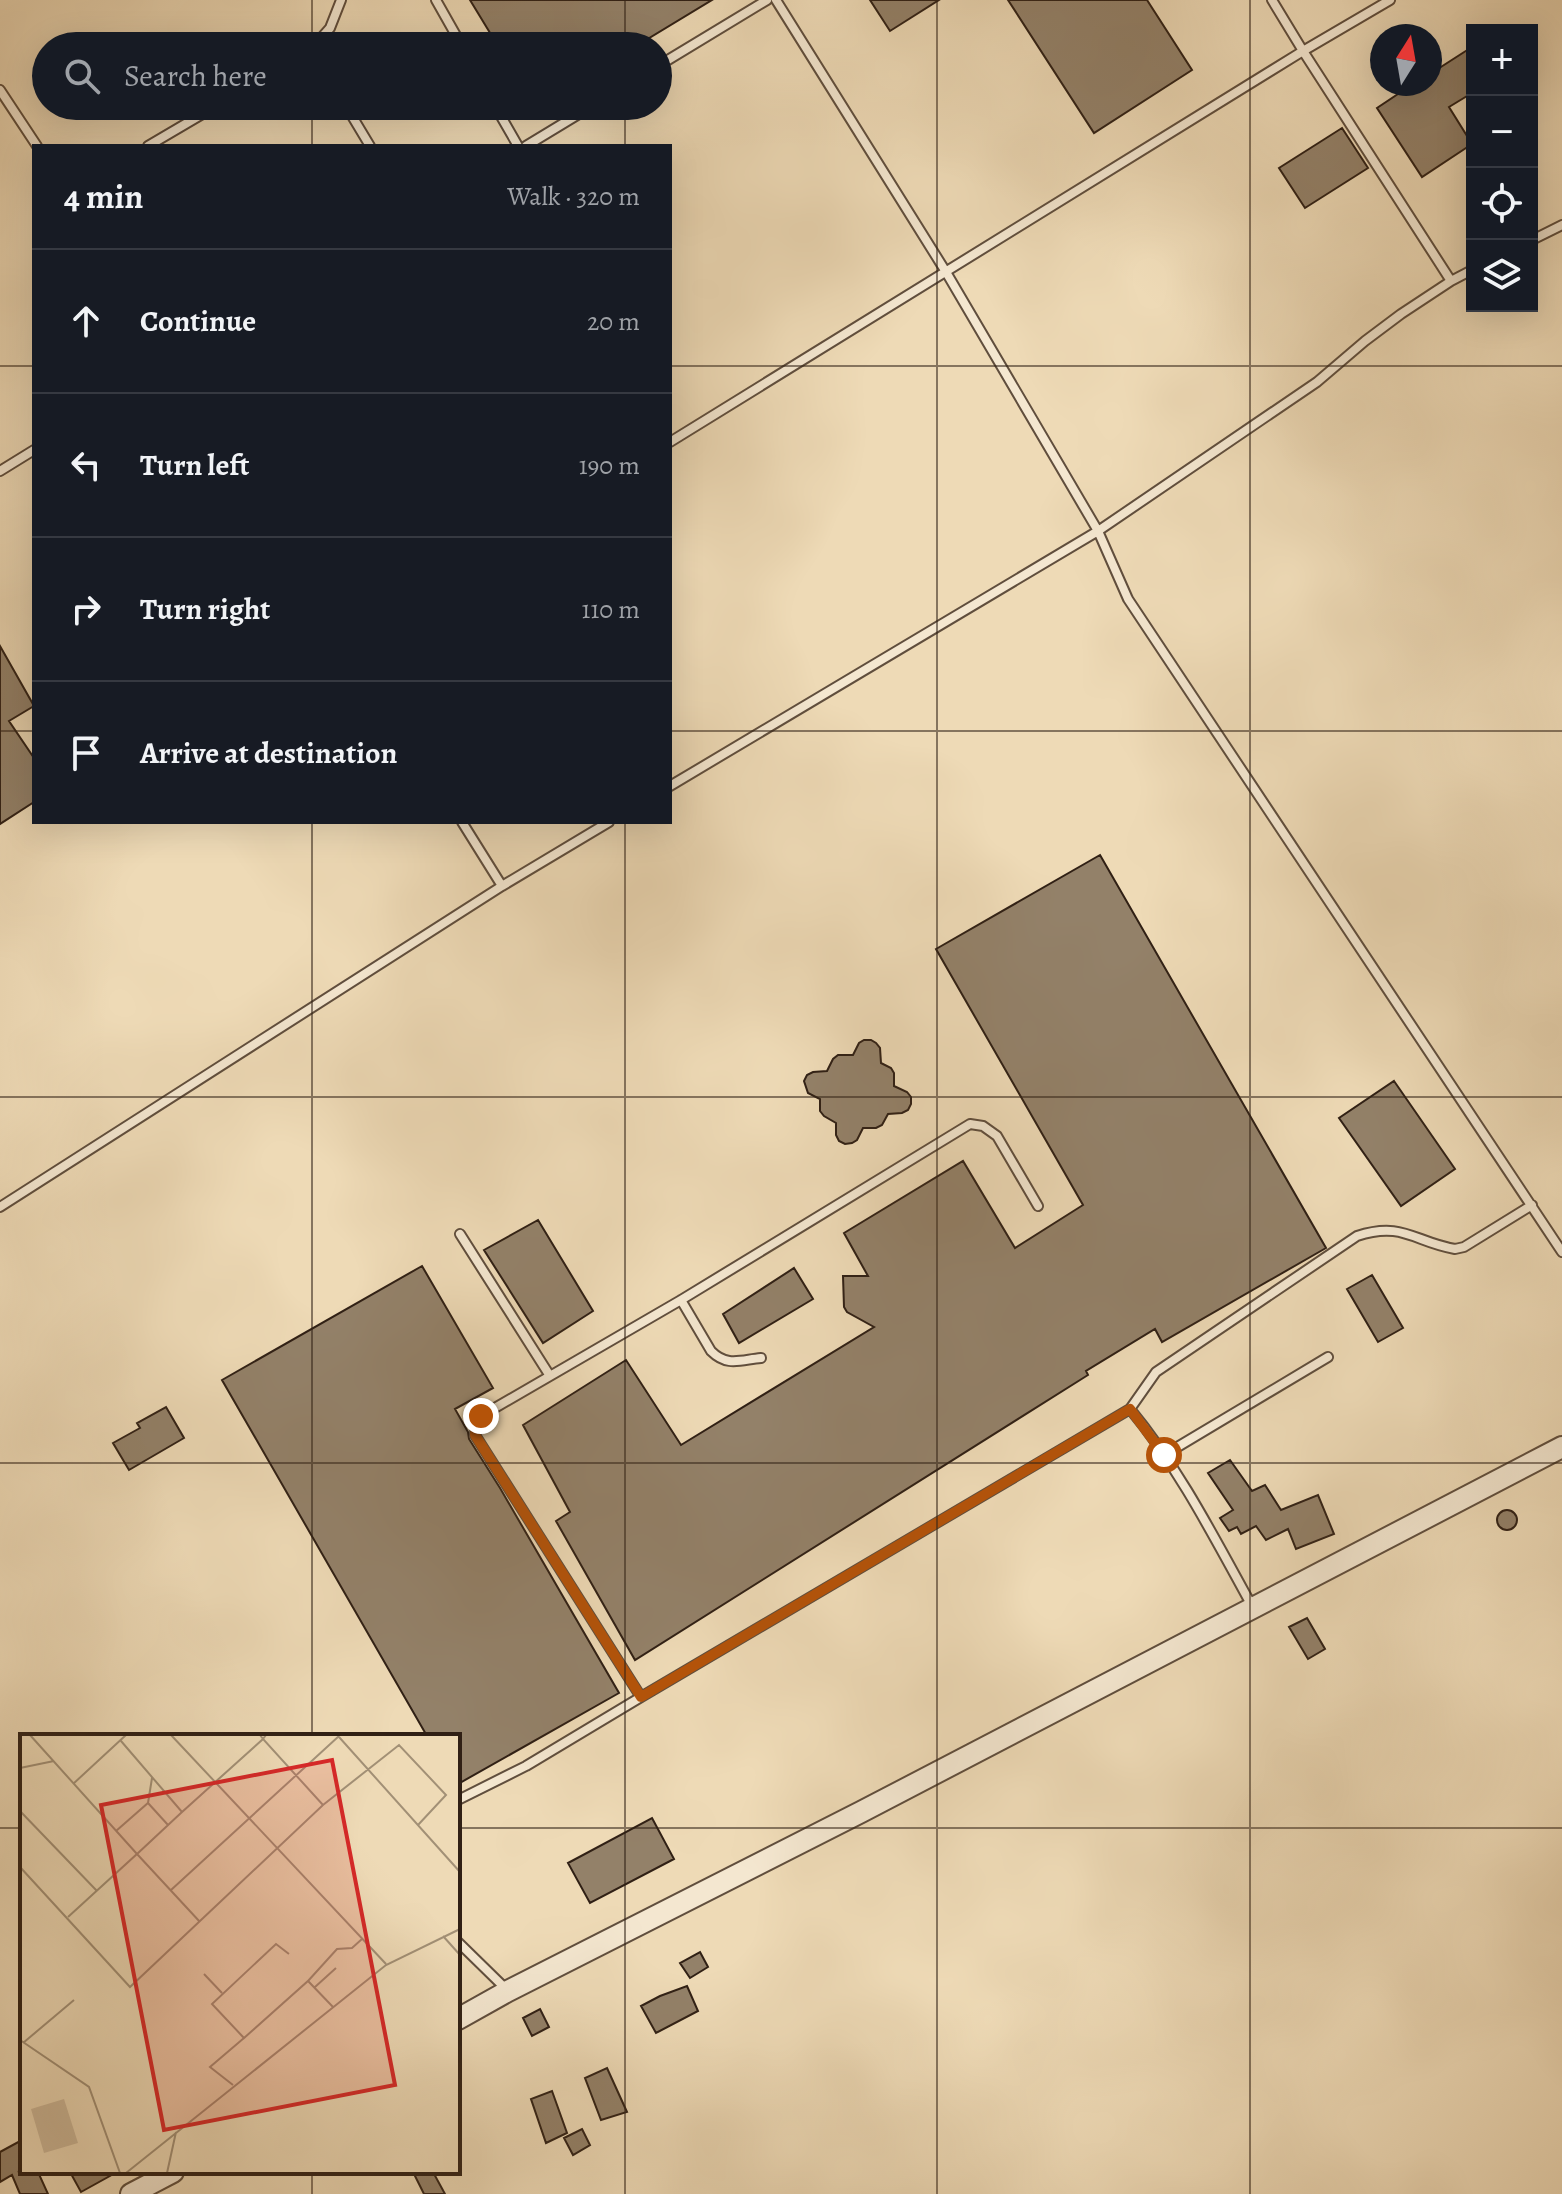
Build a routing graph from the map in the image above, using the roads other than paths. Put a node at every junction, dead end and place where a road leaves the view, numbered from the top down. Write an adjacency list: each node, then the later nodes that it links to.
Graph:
1 (341, 0): 7 (lane)
2 (436, 0): 8 (lane)
3 (767, 0): 10 (lane)
4 (776, 0): 25 (lane)
5 (1272, 0): 9 (lane)
6 (1390, 0): 9 (lane)
7 (326, 32)
8 (454, 32)
9 (1303, 51): 25 (lane); 27 (lane)
10 (672, 58)
11 (0, 90): 17 (lane)
12 (193, 120): 16 (lane)
13 (354, 120): 20 (lane)
14 (503, 120): 21 (lane)
15 (569, 120): 22 (lane)
16 (164, 137): 18 (lane); 19 (lane)
17 (36, 144)
18 (152, 144)
19 (168, 144)
20 (369, 144)
21 (517, 144)
22 (529, 144)
23 (1562, 225): 24 (lane)
24 (1538, 237)
25 (946, 272): 28 (lane); 31 (lane)
26 (1466, 273): 27 (lane)
27 (1451, 281): 31 (lane)
28 (672, 441)
29 (32, 451): 30 (lane)
30 (0, 471)
31 (1098, 531): 32 (lane); 36 (lane)
32 (672, 785)
33 (463, 824): 35 (lane)
34 (606, 824): 35 (lane)
35 (502, 886): 38 (lane)
36 (1532, 1205): 40 (lane); 45 (lane)
37 (1038, 1206): 41 (lane)
38 (0, 1207)
39 (460, 1234): 44 (lane)
40 (1562, 1252)
41 (681, 1300): 43 (lane); 44 (lane)
42 (1328, 1357): 47 (lane)
43 (761, 1358)
44 (550, 1376): 49 (lane)
45 (1130, 1409): 47 (lane); 49 (lane)
46 (1562, 1447): 48 (street)
47 (1164, 1455): 48 (lane)
48 (1254, 1609): 52 (street)
49 (641, 1697): 50 (lane)
50 (460, 1799)
51 (460, 1944): 52 (lane)
52 (508, 1991): 53 (street)
53 (460, 2018)
54 (169, 2174): 55 (street)
55 (131, 2194)

